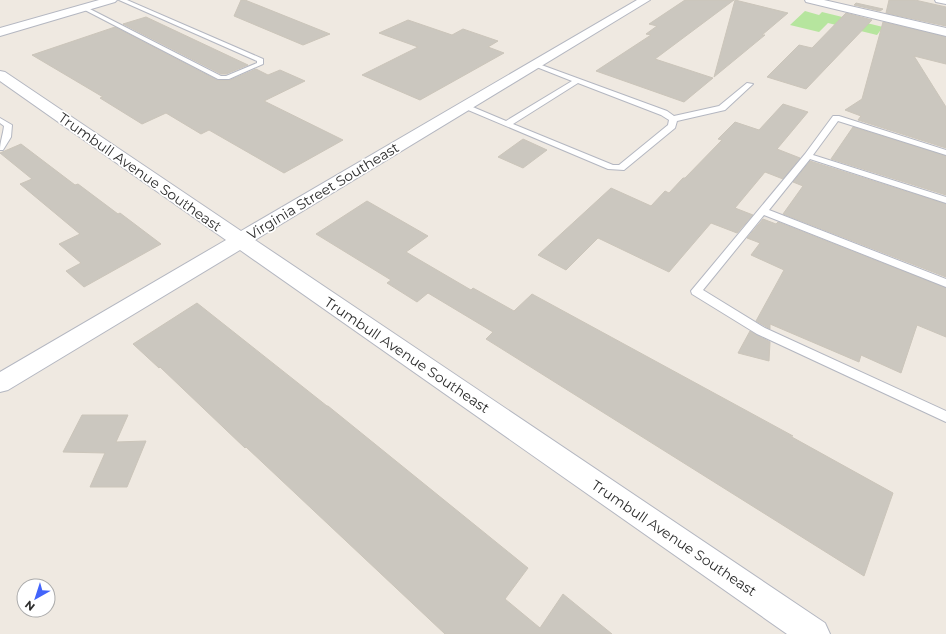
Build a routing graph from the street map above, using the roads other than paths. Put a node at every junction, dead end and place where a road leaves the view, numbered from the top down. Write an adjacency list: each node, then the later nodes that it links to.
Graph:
1 (111, 0): 7 (main road)
2 (122, 0): 7 (lane)
3 (645, 0): 10 (street, Virginia Street Southeast)
4 (810, 0): 9 (street)
5 (940, 0): 6 (street)
6 (946, 1)
7 (84, 8): 8 (main road)
8 (0, 32)
9 (946, 32)
10 (536, 65): 12 (lane); 14 (street, Virginia Street Southeast)
11 (0, 75): 23 (street, Trumbull Avenue Southeast)
12 (577, 80): 15 (lane); 17 (lane)
13 (749, 84): 15 (lane)
14 (466, 107): 17 (lane); 23 (street, Virginia Street Southeast)
15 (673, 119): 17 (lane)
16 (0, 120): 18 (lane)
17 (507, 124)
18 (0, 148)
19 (946, 153): 20 (lane)
20 (808, 156): 21 (lane); 22 (lane)
21 (946, 200)
22 (764, 211): 24 (lane); 26 (lane)
23 (240, 241): 25 (street, Virginia Street Southeast); 27 (street, Trumbull Avenue Southeast)
24 (946, 283)
25 (0, 383)
26 (946, 417)
27 (814, 634)

